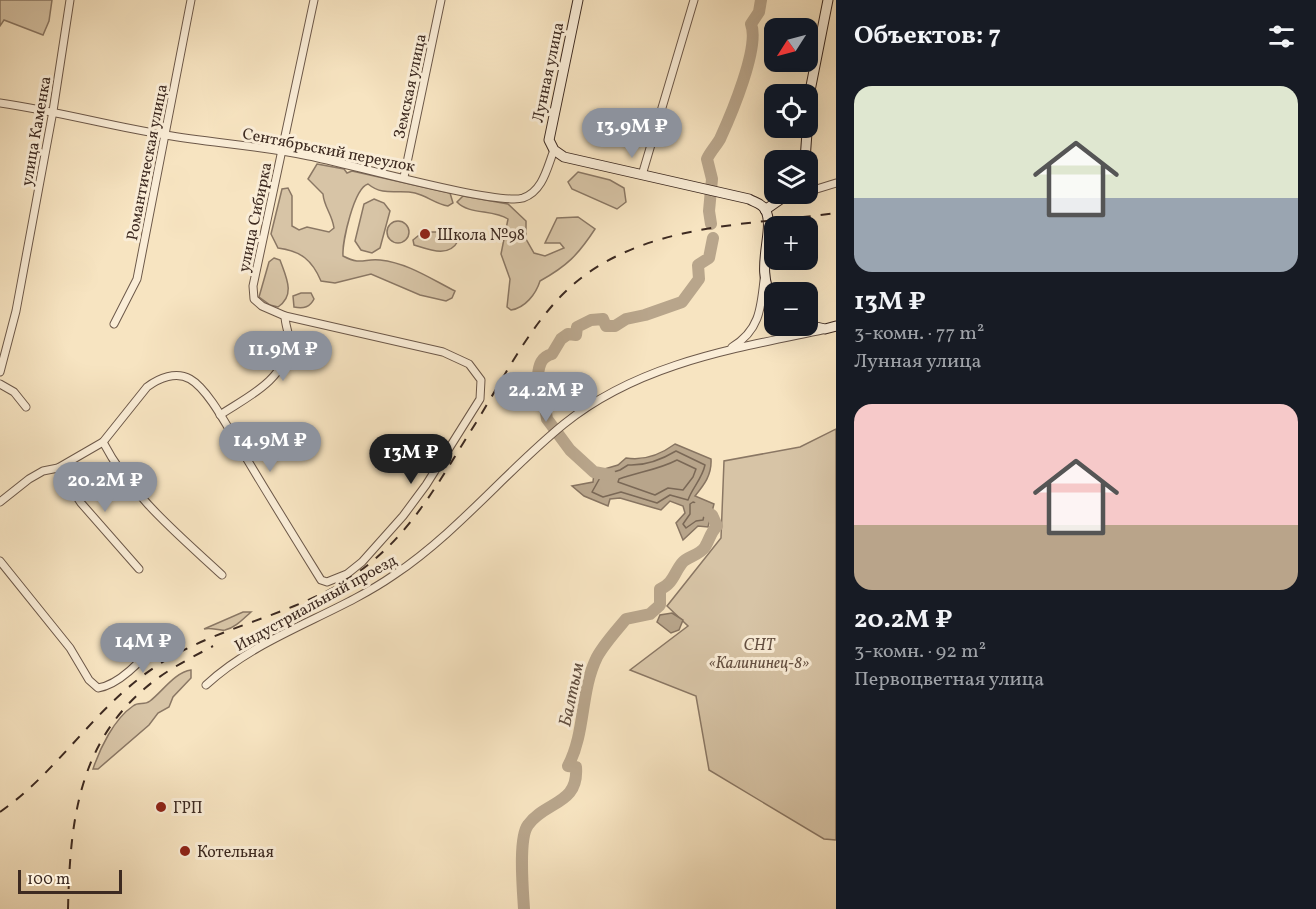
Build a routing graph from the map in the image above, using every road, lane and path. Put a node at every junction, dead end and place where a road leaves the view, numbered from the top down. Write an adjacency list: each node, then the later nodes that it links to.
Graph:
1 (70, 0): 9 (street, улица Каменка)
2 (191, 0): 10 (street, Романтическая улица)
3 (314, 0): 13 (street, улица Сибирка)
4 (441, 0): 15 (street, Земская улица)
5 (578, 0): 11 (street, Лунная улица)
6 (694, 0): 14 (street)
7 (828, 0): 12 (street)
8 (0, 103): 9 (street, Сентябрьский переулок)
9 (53, 111): 10 (street, Сентябрьский переулок); 27 (street, улица Каменка)
10 (165, 135): 13 (street, Сентябрьский переулок); 22 (street, Романтическая улица)
11 (554, 150): 14 (street); 15 (street, Сентябрьский переулок)
12 (807, 150)
13 (282, 151): 15 (street, Сентябрьский переулок); 21 (street, улица Сибирка)
14 (642, 175): 19 (street)
15 (404, 177)
16 (836, 183): 17 (street)
17 (818, 189)
18 (774, 204): 19 (street)
19 (765, 210): 20 (street)
20 (764, 280): 26 (street)
21 (285, 316): 30 (street); 30 (street)
22 (114, 324)
23 (818, 327): 25 (street)
24 (836, 327): 25 (street)
25 (825, 329): 26 (street, Индустриальный проезд)
26 (728, 350): 38 (street, Индустриальный проезд)
27 (0, 372)
28 (0, 384): 29 (street)
29 (26, 407)
30 (220, 415): 31 (street)
31 (103, 442): 32 (street); 36 (street)
32 (58, 468): 33 (street); 35 (street)
33 (0, 502)
34 (0, 561): 37 (street)
35 (139, 569)
36 (222, 576)
37 (167, 629)
38 (206, 685)

